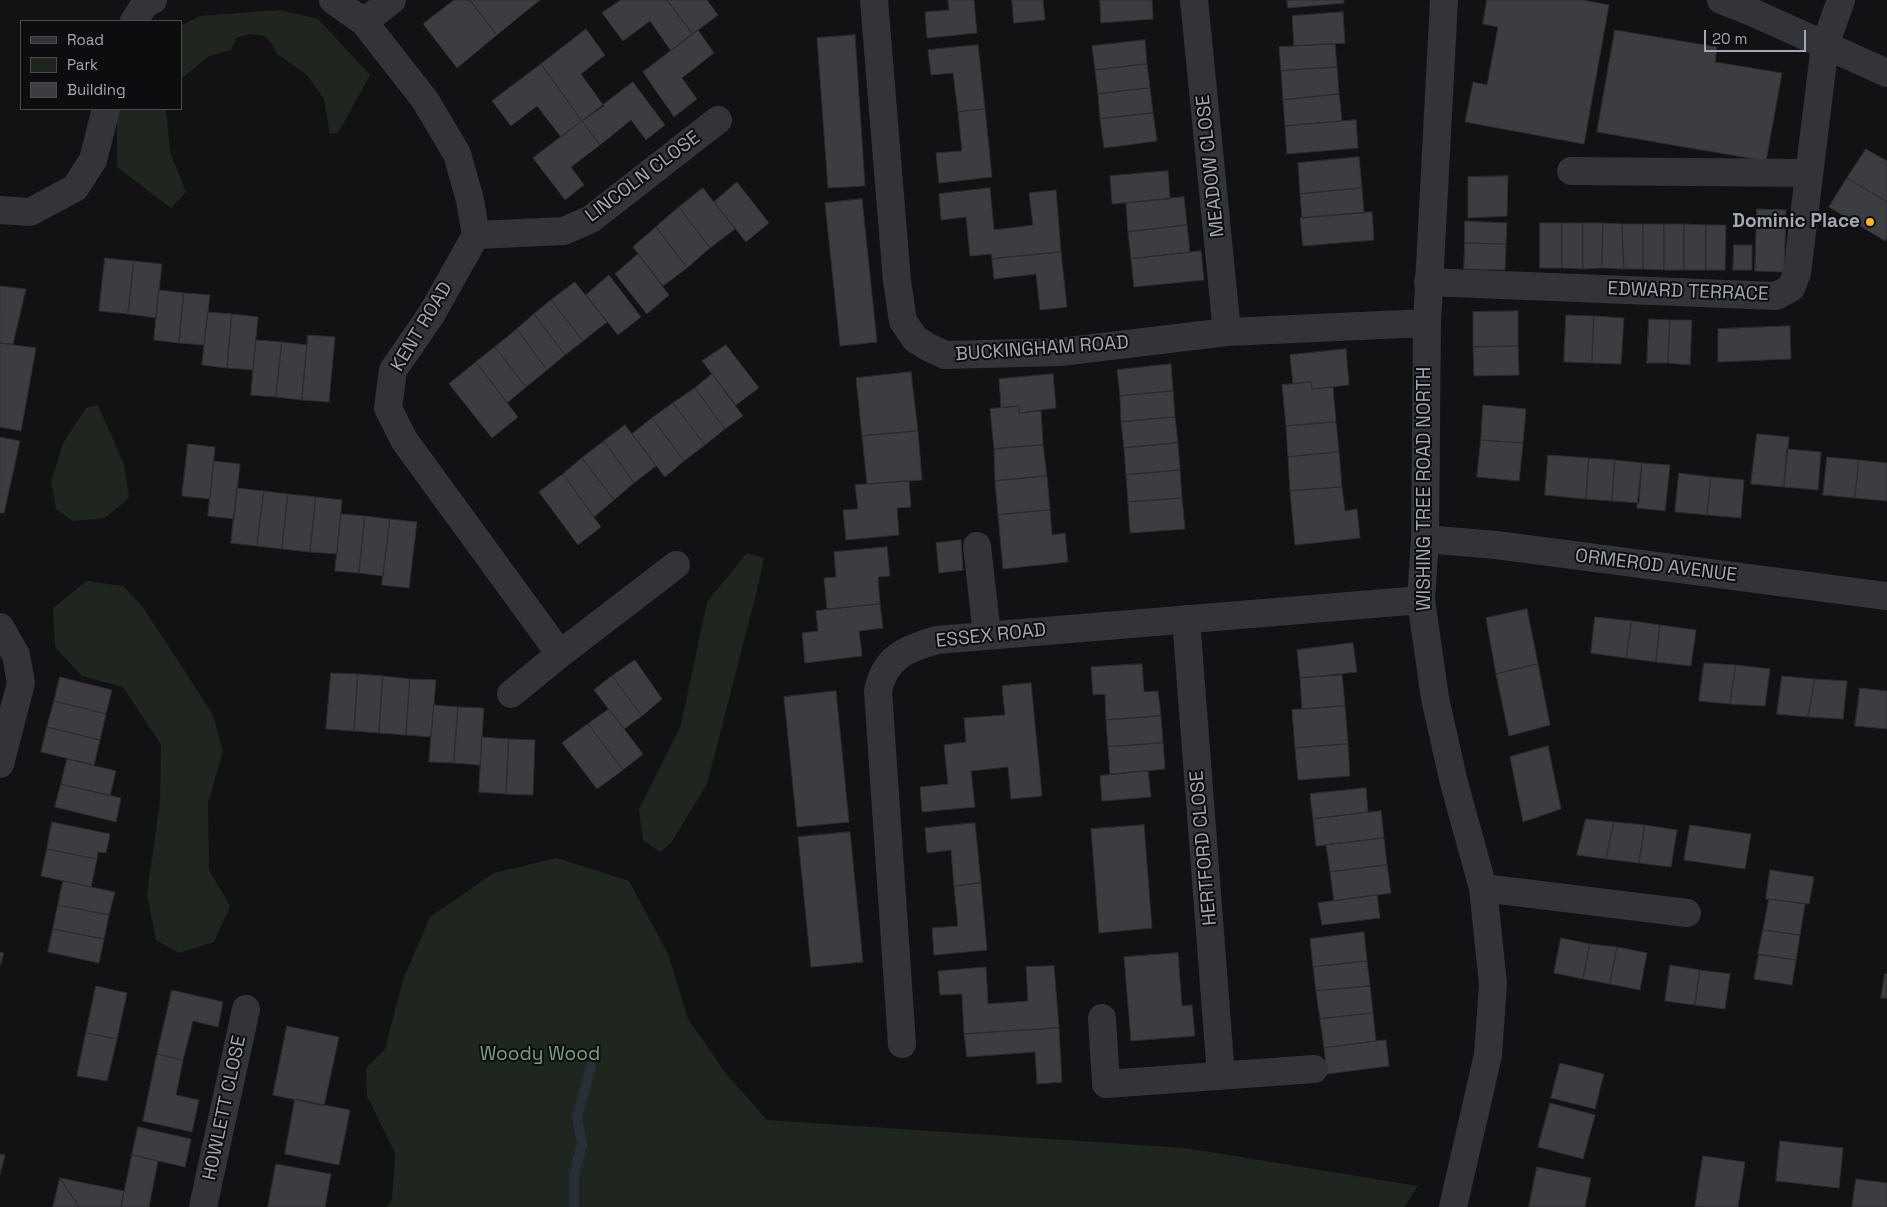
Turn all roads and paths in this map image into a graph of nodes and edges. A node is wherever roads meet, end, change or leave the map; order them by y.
1 (153, 0) edge
2 (333, 0) edge
3 (392, 0) edge
4 (874, 0) edge
5 (1194, 0) edge
6 (1444, 0) edge
7 (1721, 0) edge
8 (1841, 0) edge
9 (135, 20) edge
10 (364, 22) junction
11 (1825, 44) junction
12 (1887, 73) edge
13 (106, 110) edge
14 (718, 120) dead end
15 (1572, 171) dead end
16 (1809, 173) junction
17 (0, 210) edge
18 (476, 235) junction
19 (1428, 282) junction
20 (1426, 323) junction
21 (1227, 332) junction
22 (1425, 539) junction
23 (977, 546) dead end
24 (676, 565) dead end
25 (1887, 596) edge
26 (1422, 600) junction
27 (1186, 619) junction
28 (0, 627) edge
29 (987, 635) junction
30 (560, 654) junction
31 (511, 694) dead end
32 (0, 764) edge
33 (1483, 888) junction
34 (1687, 913) dead end
35 (246, 1009) dead end
36 (1102, 1018) dead end
37 (902, 1044) dead end
38 (1314, 1069) dead end
39 (1222, 1076) junction
40 (203, 1207) edge
41 (1453, 1207) edge

1 - 9 street
2 - 10 street
3 - 10 street
4 - 21 street, BUCKINGHAM ROAD
5 - 21 street, MEADOW CLOSE
6 - 19 street, WISHING TREE ROAD NORTH
7 - 11 street
8 - 11 street, EDWARD TERRACE
10 - 18 street
11 - 12 street
11 - 16 street, EDWARD TERRACE
13 - 17 street
14 - 18 street, LINCOLN CLOSE
15 - 16 street
16 - 19 street, EDWARD TERRACE
18 - 30 street, KENT ROAD
19 - 20 street, WISHING TREE ROAD NORTH
20 - 21 street, BUCKINGHAM ROAD
20 - 22 street, WISHING TREE ROAD NORTH
22 - 25 street, ORMEROD AVENUE
22 - 26 street, WISHING TREE ROAD NORTH
23 - 29 street
24 - 30 street
26 - 27 street, ESSEX ROAD
26 - 33 street, WISHING TREE ROAD NORTH
27 - 29 street, ESSEX ROAD
27 - 39 street, HERTFORD CLOSE
28 - 32 street
29 - 37 street, ESSEX ROAD
30 - 31 street
33 - 34 street
33 - 41 street, WISHING TREE ROAD NORTH
35 - 40 street, HOWLETT CLOSE
36 - 39 street
38 - 39 street

